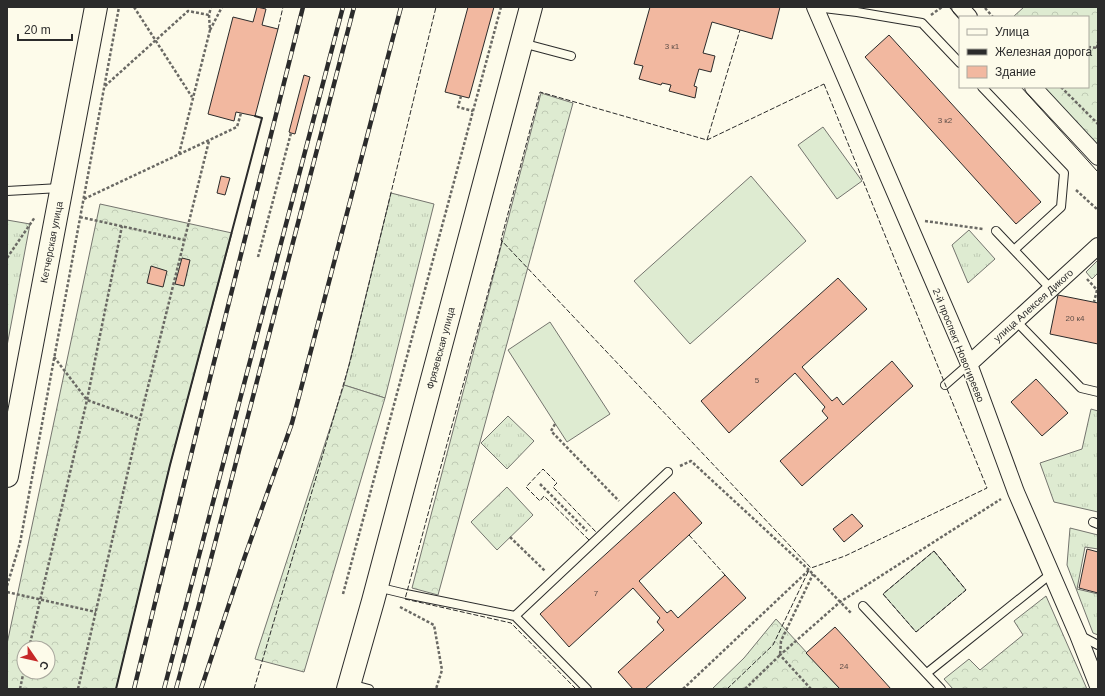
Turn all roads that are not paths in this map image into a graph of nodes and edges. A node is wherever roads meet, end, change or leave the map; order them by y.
1 (96, 7) edge
2 (531, 7) edge
3 (815, 7) edge
4 (960, 7) edge
5 (968, 16) edge
6 (521, 43) junction
7 (571, 56) dead end
8 (959, 62) edge
9 (983, 88) edge
10 (1035, 88) edge
11 (1098, 157) edge
12 (61, 188) junction
13 (7, 191) edge
14 (996, 231) road end
15 (1098, 246) edge
16 (1014, 250) junction
17 (1051, 289) junction
18 (1016, 321) junction
19 (968, 364) junction
20 (945, 385) dead end
21 (1098, 392) edge
22 (668, 472) road end
23 (7, 476) edge
24 (1052, 573) junction
25 (376, 587) junction
26 (863, 606) dead end
27 (514, 616) junction
28 (1078, 635) junction
29 (1098, 645) edge
30 (926, 673) junction
31 (1098, 686) edge
32 (355, 687) edge
33 (587, 689) edge
34 (941, 689) edge

1 - 12 main road, Кетчерская улица
2 - 6 main road, Фрязевская улица
3 - 8 lane
3 - 19 street, 2-й проспект Новогиреево
4 - 5 street
6 - 7 lane
6 - 25 main road, Фрязевская улица
9 - 16 lane
10 - 11 street
12 - 13 lane
12 - 23 main road, Кетчерская улица
14 - 16 lane
15 - 17 street, улица Алексея Дикого
16 - 17 lane
17 - 18 street, улица Алексея Дикого
18 - 19 street, улица Алексея Дикого
18 - 21 lane
19 - 20 lane
19 - 24 street, 2-й проспект Новогиреево
22 - 27 lane
24 - 28 street, 2-й проспект Новогиреево
24 - 30 lane
25 - 27 lane
25 - 32 main road, Фрязевская улица
26 - 30 lane
27 - 33 lane
28 - 29 lane
28 - 31 street, 2-й проспект Новогиреево
30 - 34 lane

